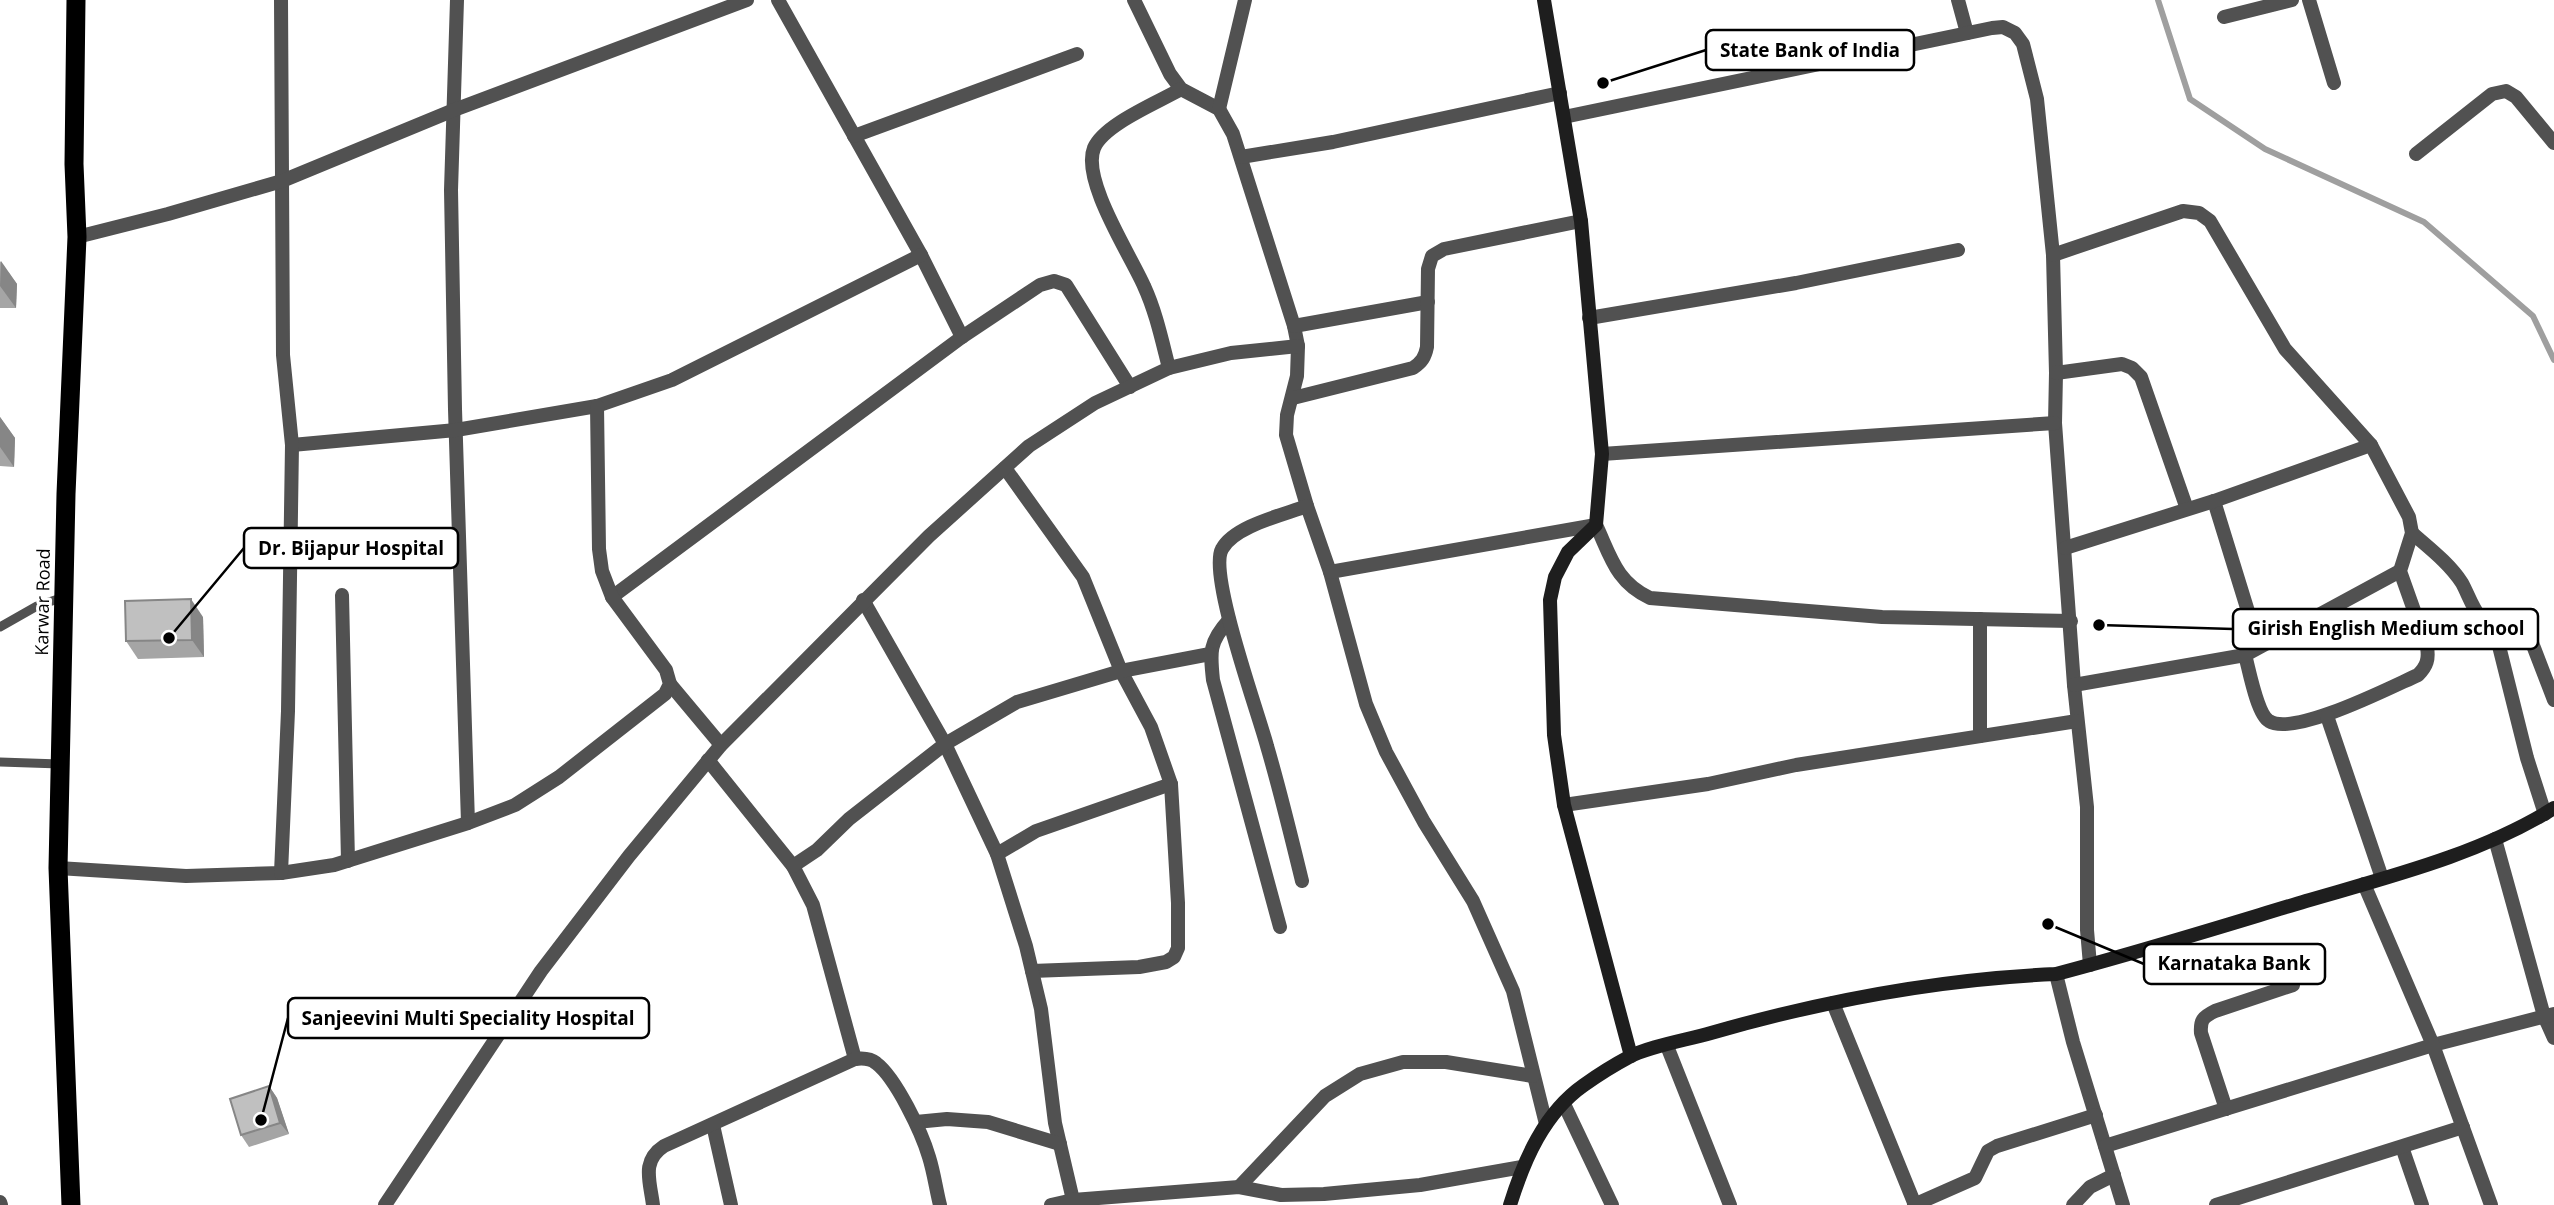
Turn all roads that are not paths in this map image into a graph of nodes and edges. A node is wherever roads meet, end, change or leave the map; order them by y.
1 (76, 0) edge
2 (281, 0) edge
3 (457, 0) edge
4 (747, 0) edge
5 (778, 0) edge
6 (1134, 0) edge
7 (1245, 0) edge
8 (1544, 0) edge
9 (1958, 0) edge
10 (2292, 0) edge
11 (2309, 0) edge
12 (2224, 17) dead end
13 (1967, 33) junction
14 (1077, 54) dead end
15 (2334, 83) dead end
16 (1181, 89) junction
17 (1560, 93) junction
18 (1219, 109) junction
19 (454, 110) junction
20 (1563, 117) junction
21 (854, 136) junction
22 (2554, 142) edge
23 (2416, 154) dead end
24 (1241, 157) junction
25 (282, 181) junction
26 (1581, 221) junction
27 (77, 237) junction
28 (1958, 250) dead end
29 (921, 255) junction
30 (2053, 255) junction
31 (1428, 302) junction
32 (1589, 318) junction
33 (1294, 326) junction
34 (962, 337) junction
35 (1298, 346) junction
36 (1169, 368) junction
37 (2056, 373) junction
38 (1130, 387) junction
39 (1293, 398) junction
40 (597, 406) junction
41 (2055, 423) junction
42 (456, 430) junction
43 (292, 445) junction
44 (2371, 445) junction
45 (1602, 454) junction
46 (1004, 468) junction
47 (2214, 500) junction
48 (1307, 506) junction
49 (2187, 509) junction
50 (1596, 525) junction
51 (2412, 533) junction
52 (2065, 548) junction
53 (2400, 571) junction
54 (1330, 572) junction
55 (342, 595) dead end
56 (64, 597) junction
57 (612, 597) junction
58 (863, 600) junction
59 (1980, 619) junction
60 (1229, 620) junction
61 (2071, 621) junction
62 (2494, 626) junction
63 (0, 627) edge
64 (2259, 647) junction
65 (1210, 654) junction
66 (2245, 655) junction
67 (1121, 671) junction
68 (670, 684) junction
69 (2074, 685) junction
70 (2554, 700) edge
71 (2327, 716) junction
72 (2077, 721) junction
73 (1980, 736) junction
74 (946, 744) junction
75 (720, 745) junction
76 (708, 760) junction
77 (0, 762) edge
78 (62, 764) junction
79 (1171, 784) junction
80 (1564, 805) junction
81 (2549, 811) edge
82 (468, 823) junction
83 (2495, 839) junction
84 (997, 854) junction
85 (348, 861) junction
86 (793, 866) junction
87 (58, 868) junction
88 (281, 873) junction
89 (2382, 878) junction
90 (1303, 881) dead end
91 (2364, 884) junction
92 (1280, 927) dead end
93 (2090, 965) junction
94 (1032, 971) junction
95 (2056, 974) junction
96 (2293, 985) dead end
97 (1833, 1003) junction
98 (2549, 1015) edge
99 (2554, 1038) edge
100 (2432, 1045) junction
101 (1667, 1046) junction
102 (1631, 1056) junction
103 (855, 1059) junction
104 (1533, 1076) junction
105 (1564, 1104) junction
106 (2226, 1109) junction
107 (2096, 1115) junction
108 (916, 1122) junction
109 (1546, 1124) junction
110 (713, 1125) junction
111 (2463, 1127) junction
112 (1060, 1144) junction
113 (2105, 1146) junction
114 (2402, 1147) junction
115 (1522, 1167) junction
116 (2114, 1175) junction
117 (1238, 1186) junction
118 (1073, 1200) junction
119 (1124, 1201) edge
120 (390, 1202) edge
121 (71, 1205) edge
122 (653, 1205) edge
123 (731, 1205) edge
124 (940, 1205) edge
125 (1051, 1205) edge
126 (1510, 1205) edge
127 (1612, 1205) edge
128 (1730, 1205) edge
129 (1915, 1205) edge
130 (2073, 1205) edge
131 (2123, 1205) edge
132 (2216, 1205) edge
133 (2422, 1205) edge
134 (2491, 1205) edge

1 - 27 highway, Karwar Road
2 - 25 street
3 - 19 street
4 - 19 street
5 - 21 street
6 - 16 street
7 - 18 street
8 - 17 main road
9 - 13 street
10 - 12 street
11 - 15 street
13 - 20 street
13 - 30 street
14 - 21 street
16 - 18 street
16 - 36 street
17 - 20 main road
17 - 24 street
18 - 24 street
19 - 25 street
19 - 42 street
20 - 26 main road
21 - 29 street
22 - 23 street
24 - 33 street
25 - 27 street
25 - 43 street
26 - 31 street
26 - 32 main road
27 - 56 highway, Karwar Road
28 - 32 street
29 - 34 street
29 - 40 street
30 - 37 street
30 - 44 street
31 - 33 street
31 - 39 street
32 - 45 main road
33 - 35 street
34 - 38 street
34 - 57 street
35 - 36 street
35 - 39 street
36 - 38 street
37 - 41 street
37 - 49 street
38 - 46 street
39 - 48 street
40 - 42 street
40 - 57 street
41 - 45 street
41 - 52 street
42 - 43 street
42 - 82 street
43 - 88 street
44 - 47 street
44 - 51 street
45 - 50 main road
46 - 58 street
46 - 67 street
47 - 49 street
47 - 64 street
48 - 54 street
48 - 60 street
49 - 52 street
50 - 54 street
50 - 59 street
50 - 80 main road
51 - 53 street
51 - 62 street
52 - 61 street
53 - 64 street
53 - 71 street
54 - 104 street
55 - 85 street
56 - 63 lane
56 - 78 highway, Karwar Road
57 - 68 street
58 - 74 street
58 - 75 street
59 - 61 street
59 - 73 street
60 - 65 street
60 - 90 street
61 - 69 street
62 - 70 street
62 - 81 street
64 - 66 street
65 - 67 street
65 - 92 street
66 - 69 street
66 - 71 street
67 - 74 street
67 - 79 street
68 - 75 street
68 - 82 street
69 - 72 street
71 - 89 street
72 - 73 street
72 - 93 street
73 - 80 street
74 - 84 street
74 - 86 street
75 - 76 street
76 - 86 street
76 - 120 street
77 - 78 lane
78 - 87 highway, Karwar Road
79 - 84 street
79 - 94 street
80 - 102 main road
81 - 83 main road
82 - 85 street
83 - 89 main road
83 - 98 street
84 - 94 street
85 - 88 street
86 - 103 street
87 - 88 street
87 - 121 highway, Karwar Road
89 - 91 main road
91 - 93 main road
91 - 100 street
93 - 95 main road
94 - 112 street
95 - 97 main road
95 - 107 street
96 - 106 street
97 - 101 main road
97 - 129 street
98 - 99 street
98 - 100 street
100 - 106 street
100 - 111 street
101 - 102 main road
101 - 128 street
102 - 105 main road
103 - 108 street
103 - 110 street
104 - 109 street
104 - 117 street
105 - 109 main road
105 - 127 street
106 - 113 street
107 - 113 street
107 - 129 street
108 - 112 street
108 - 124 street
109 - 115 main road
110 - 122 street
110 - 123 street
111 - 114 street
111 - 134 street
112 - 118 street
113 - 116 street
114 - 132 street
114 - 133 street
115 - 117 street
115 - 126 main road
116 - 130 street
116 - 131 street
117 - 119 street
118 - 119 street
118 - 125 street

